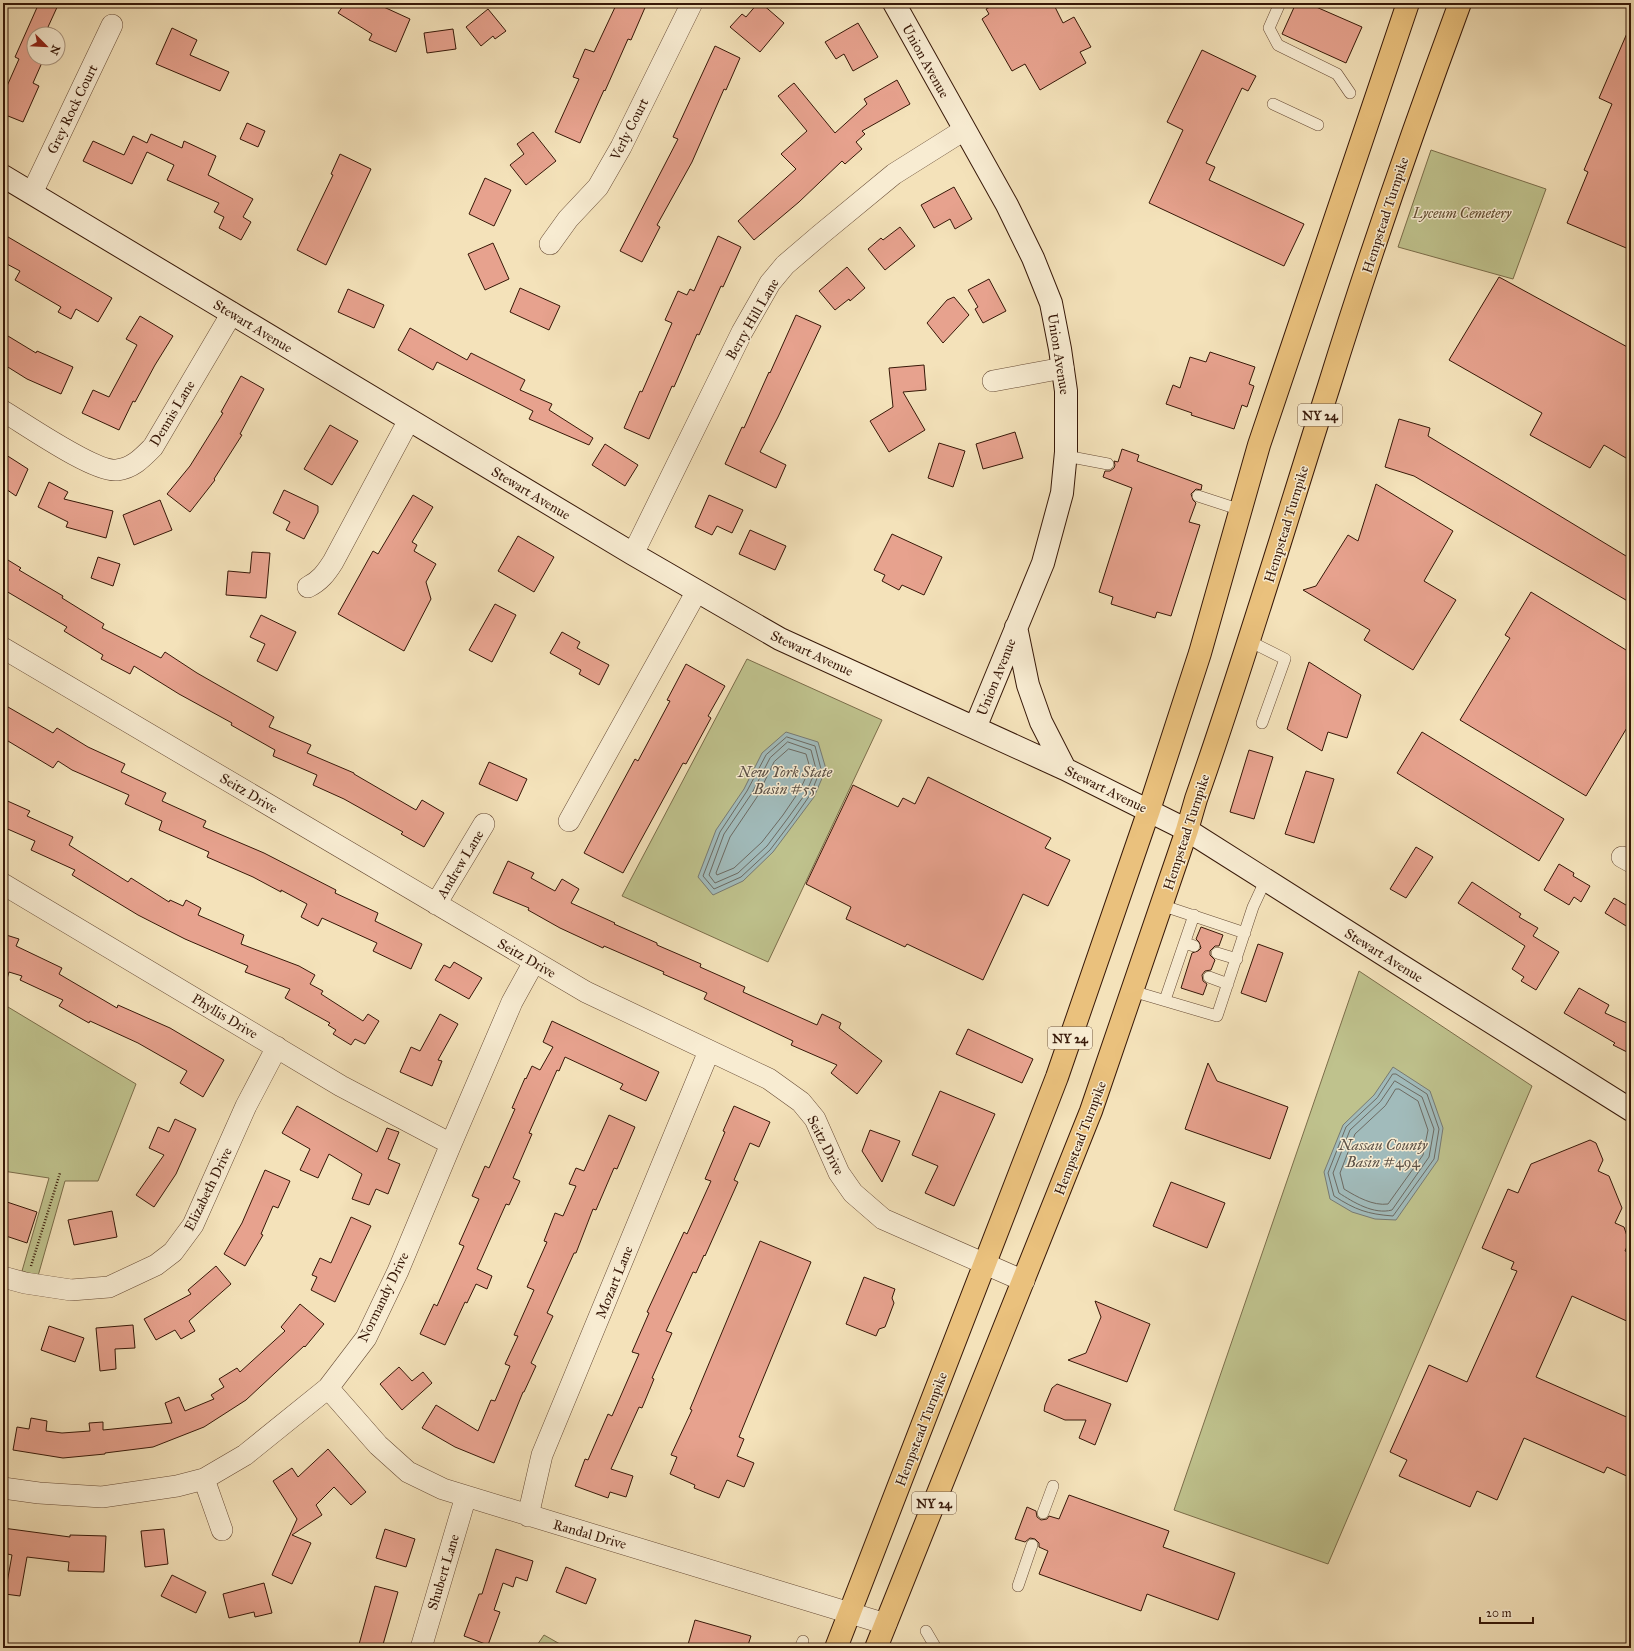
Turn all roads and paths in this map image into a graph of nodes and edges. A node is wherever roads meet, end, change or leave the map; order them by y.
1 (692, 3) edge
2 (894, 3) edge
3 (1280, 3) edge
4 (1408, 3) edge
5 (1460, 3) edge
6 (112, 25) dead end
7 (1350, 93) dead end
8 (1273, 104) dead end
9 (1318, 126) dead end
10 (964, 130) junction
11 (3, 176) edge
12 (32, 193) junction
13 (550, 244) dead end
14 (232, 314) junction
15 (1063, 368) junction
16 (993, 381) dead end
17 (3, 411) edge
18 (409, 420) junction
19 (1066, 456) junction
20 (1108, 464) dead end
21 (1198, 496) dead end
22 (1241, 510) junction
23 (633, 554) junction
24 (308, 586) dead end
25 (697, 592) junction
26 (1016, 628) junction
27 (1249, 641) junction
28 (3, 648) edge
29 (1262, 723) dead end
30 (975, 728) junction
31 (1065, 769) junction
32 (1149, 810) junction
33 (569, 821) dead end
34 (484, 824) dead end
35 (1187, 830) junction
36 (1266, 879) junction
37 (3, 884) edge
38 (436, 904) junction
39 (1161, 906) junction
40 (1194, 915) junction
41 (1245, 933) junction
42 (1217, 953) dead end
43 (1237, 959) junction
44 (534, 962) junction
45 (1209, 978) dead end
46 (1228, 984) junction
47 (1132, 991) junction
48 (1165, 1000) junction
49 (277, 1047) junction
50 (709, 1051) junction
51 (1631, 1110) edge
52 (451, 1144) junction
53 (60, 1173) dead end
54 (985, 1264) junction
55 (3, 1277) edge
56 (1024, 1281) junction
57 (25, 1283) junction
58 (328, 1388) junction
59 (204, 1478) junction
60 (1053, 1486) dead end
61 (3, 1488) edge
62 (466, 1496) junction
63 (1043, 1513) dead end
64 (528, 1516) junction
65 (222, 1530) dead end
66 (1032, 1545) dead end
67 (1018, 1586) dead end
68 (850, 1612) junction
69 (886, 1624) junction
70 (926, 1631) dead end
71 (421, 1648) edge
72 (836, 1648) edge
73 (876, 1648) edge
74 (936, 1648) edge

1 - 13 street, Verly Court
2 - 10 main road, Union Avenue
3 - 7 lane
4 - 22 main road, Hempstead Turnpike / NY 24
5 - 27 main road, Hempstead Turnpike / NY 24
6 - 12 street, Grey Rock Court
8 - 9 lane
10 - 15 main road, Union Avenue
10 - 23 street, Berry Hill Lane
11 - 12 main road, Stewart Avenue
12 - 14 main road, Stewart Avenue
14 - 17 street, Dennis Lane
14 - 18 main road, Stewart Avenue
15 - 16 street
15 - 19 main road, Union Avenue
18 - 23 main road, Stewart Avenue
18 - 24 street
19 - 20 lane
19 - 26 main road, Union Avenue
21 - 22 lane
22 - 32 main road, Hempstead Turnpike / NY 24
23 - 25 main road, Stewart Avenue
25 - 30 main road, Stewart Avenue
25 - 33 street
26 - 30 main road, Union Avenue
26 - 31 main road
27 - 29 lane
27 - 35 main road, Hempstead Turnpike / NY 24
28 - 38 street, Seitz Drive
30 - 31 main road, Stewart Avenue
31 - 32 main road, Stewart Avenue
32 - 35 main road, Stewart Avenue
32 - 54 main road, Hempstead Turnpike / NY 24
34 - 38 street, Andrew Lane
35 - 36 main road, Stewart Avenue
35 - 39 main road, Hempstead Turnpike / NY 24
36 - 41 lane
36 - 51 main road, Stewart Avenue
37 - 49 street, Phyllis Drive
38 - 44 street, Seitz Drive
39 - 40 lane
39 - 47 main road, Hempstead Turnpike / NY 24
40 - 41 lane
40 - 48 lane
41 - 43 lane
42 - 43 lane
43 - 46 lane
44 - 50 street, Seitz Drive
44 - 52 street, Normandy Drive
45 - 46 lane
46 - 48 lane
47 - 48 lane
47 - 56 main road, Hempstead Turnpike / NY 24
49 - 52 street, Phyllis Drive
49 - 57 street, Elizabeth Drive
50 - 54 street, Seitz Drive
50 - 64 street, Mozart Lane
52 - 58 street, Normandy Drive
53 - 57 path
54 - 56 street, Seitz Drive
54 - 68 main road, Hempstead Turnpike / NY 24
55 - 57 street, Elizabeth Drive
56 - 69 main road, Hempstead Turnpike / NY 24
58 - 59 street, Normandy Drive
58 - 62 street, Randal Drive
59 - 61 street, Normandy Drive
59 - 65 street
60 - 63 lane
62 - 64 street, Randal Drive
62 - 71 street, Shubert Lane
64 - 68 street, Randal Drive
66 - 67 lane
68 - 69 street, Randal Drive
68 - 72 main road, Hempstead Turnpike / NY 24
69 - 73 main road, Hempstead Turnpike / NY 24
70 - 74 lane

